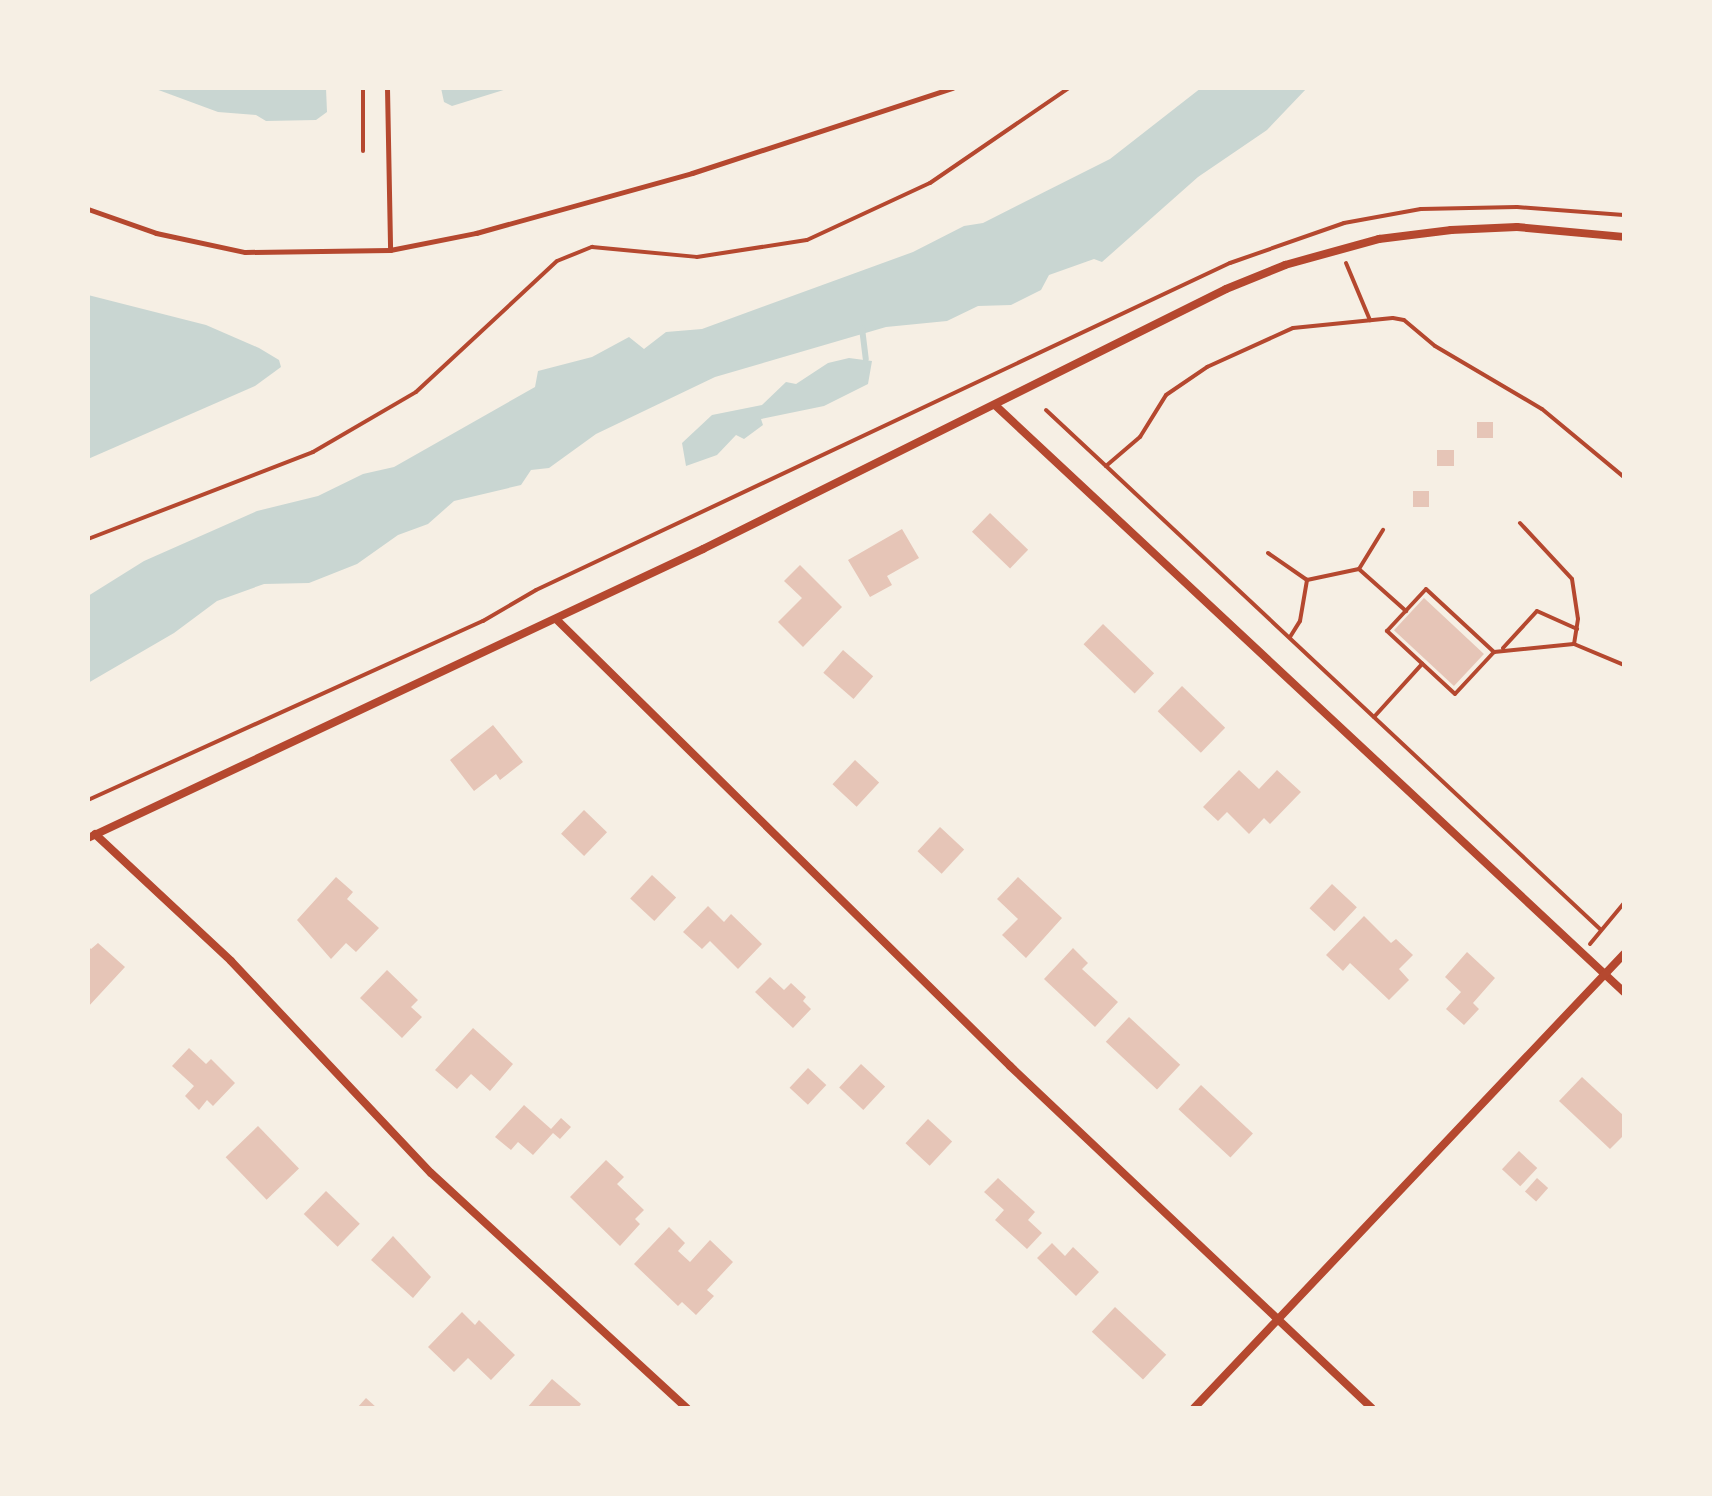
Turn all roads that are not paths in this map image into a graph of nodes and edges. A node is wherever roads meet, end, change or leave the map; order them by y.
1 (387, 88) edge
2 (952, 88) edge
3 (88, 209) edge
4 (1624, 237) edge
5 (390, 250) junction
6 (996, 406) junction
7 (556, 619) junction
8 (92, 836) edge
9 (1624, 954) edge
10 (1605, 974) junction
11 (1624, 992) edge
12 (1277, 1318) junction
13 (687, 1408) edge
14 (1194, 1408) edge
15 (1372, 1408) edge

1 - 5 lane
2 - 5 lane
3 - 5 lane
4 - 6 street
6 - 7 street
6 - 10 street
7 - 8 street
7 - 12 street
8 - 13 street
9 - 10 street
10 - 11 street
10 - 12 street
12 - 14 street
12 - 15 street

